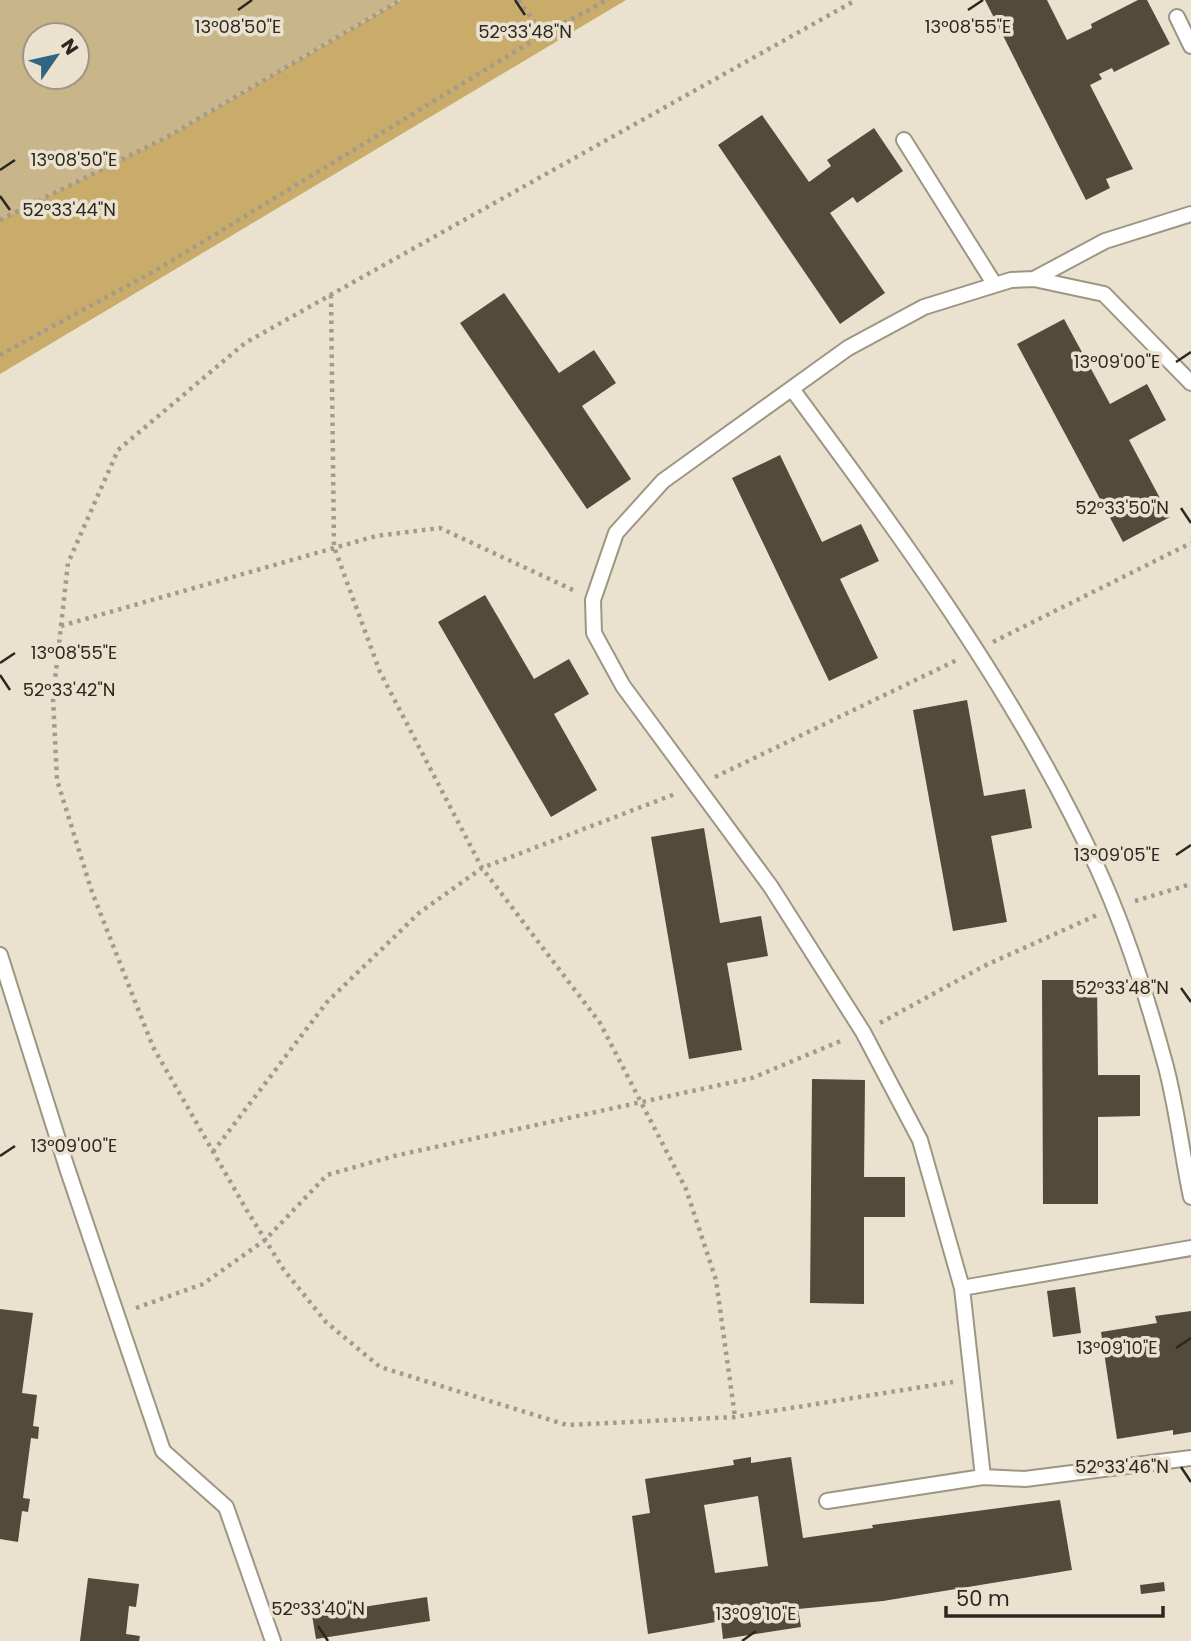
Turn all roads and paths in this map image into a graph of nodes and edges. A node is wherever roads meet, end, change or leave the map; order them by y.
1 (401, 0) edge
2 (519, 0) edge
3 (607, 0) edge
4 (856, 0) edge
5 (1177, 17) dead end
6 (544, 34) junction
7 (1191, 46) edge
8 (904, 140) dead end
9 (1191, 214) edge
10 (0, 220) edge
11 (1034, 279) junction
12 (995, 285) junction
13 (331, 295) junction
14 (0, 355) edge
15 (1191, 383) edge
16 (792, 389) junction
17 (1191, 543) edge
18 (334, 547) junction
19 (593, 600) junction
20 (61, 626) junction
21 (975, 651) junction
22 (696, 786) junction
23 (482, 868) junction
24 (1191, 884) edge
25 (1113, 908) junction
26 (0, 955) edge
27 (863, 1032) junction
28 (642, 1102) junction
29 (213, 1152) junction
30 (1191, 1197) edge
31 (265, 1240) junction
32 (1191, 1248) edge
33 (962, 1288) junction
34 (117, 1315) junction
35 (971, 1379) junction
36 (735, 1417) junction
37 (1191, 1458) edge
38 (983, 1477) junction
39 (827, 1501) dead end
40 (272, 1641) edge

1 - 10 path
2 - 6 path
3 - 6 path
4 - 13 path
5 - 7 lane
6 - 14 path
8 - 12 lane
9 - 11 lane
11 - 12 lane
11 - 15 lane
12 - 16 lane
13 - 18 path
13 - 20 path
16 - 19 lane
16 - 21 lane
17 - 21 path
18 - 19 path
18 - 20 path
18 - 23 path
19 - 22 lane
20 - 29 path
21 - 22 path
21 - 25 lane
22 - 23 path
22 - 27 lane
23 - 28 path
23 - 29 path
24 - 25 path
25 - 27 path
25 - 30 lane
26 - 34 lane
27 - 28 path
27 - 33 lane
28 - 31 path
28 - 36 path
29 - 31 path
31 - 34 path
31 - 36 path
32 - 33 lane
33 - 35 lane
34 - 40 lane
35 - 36 path
35 - 38 lane
37 - 38 lane
38 - 39 lane

